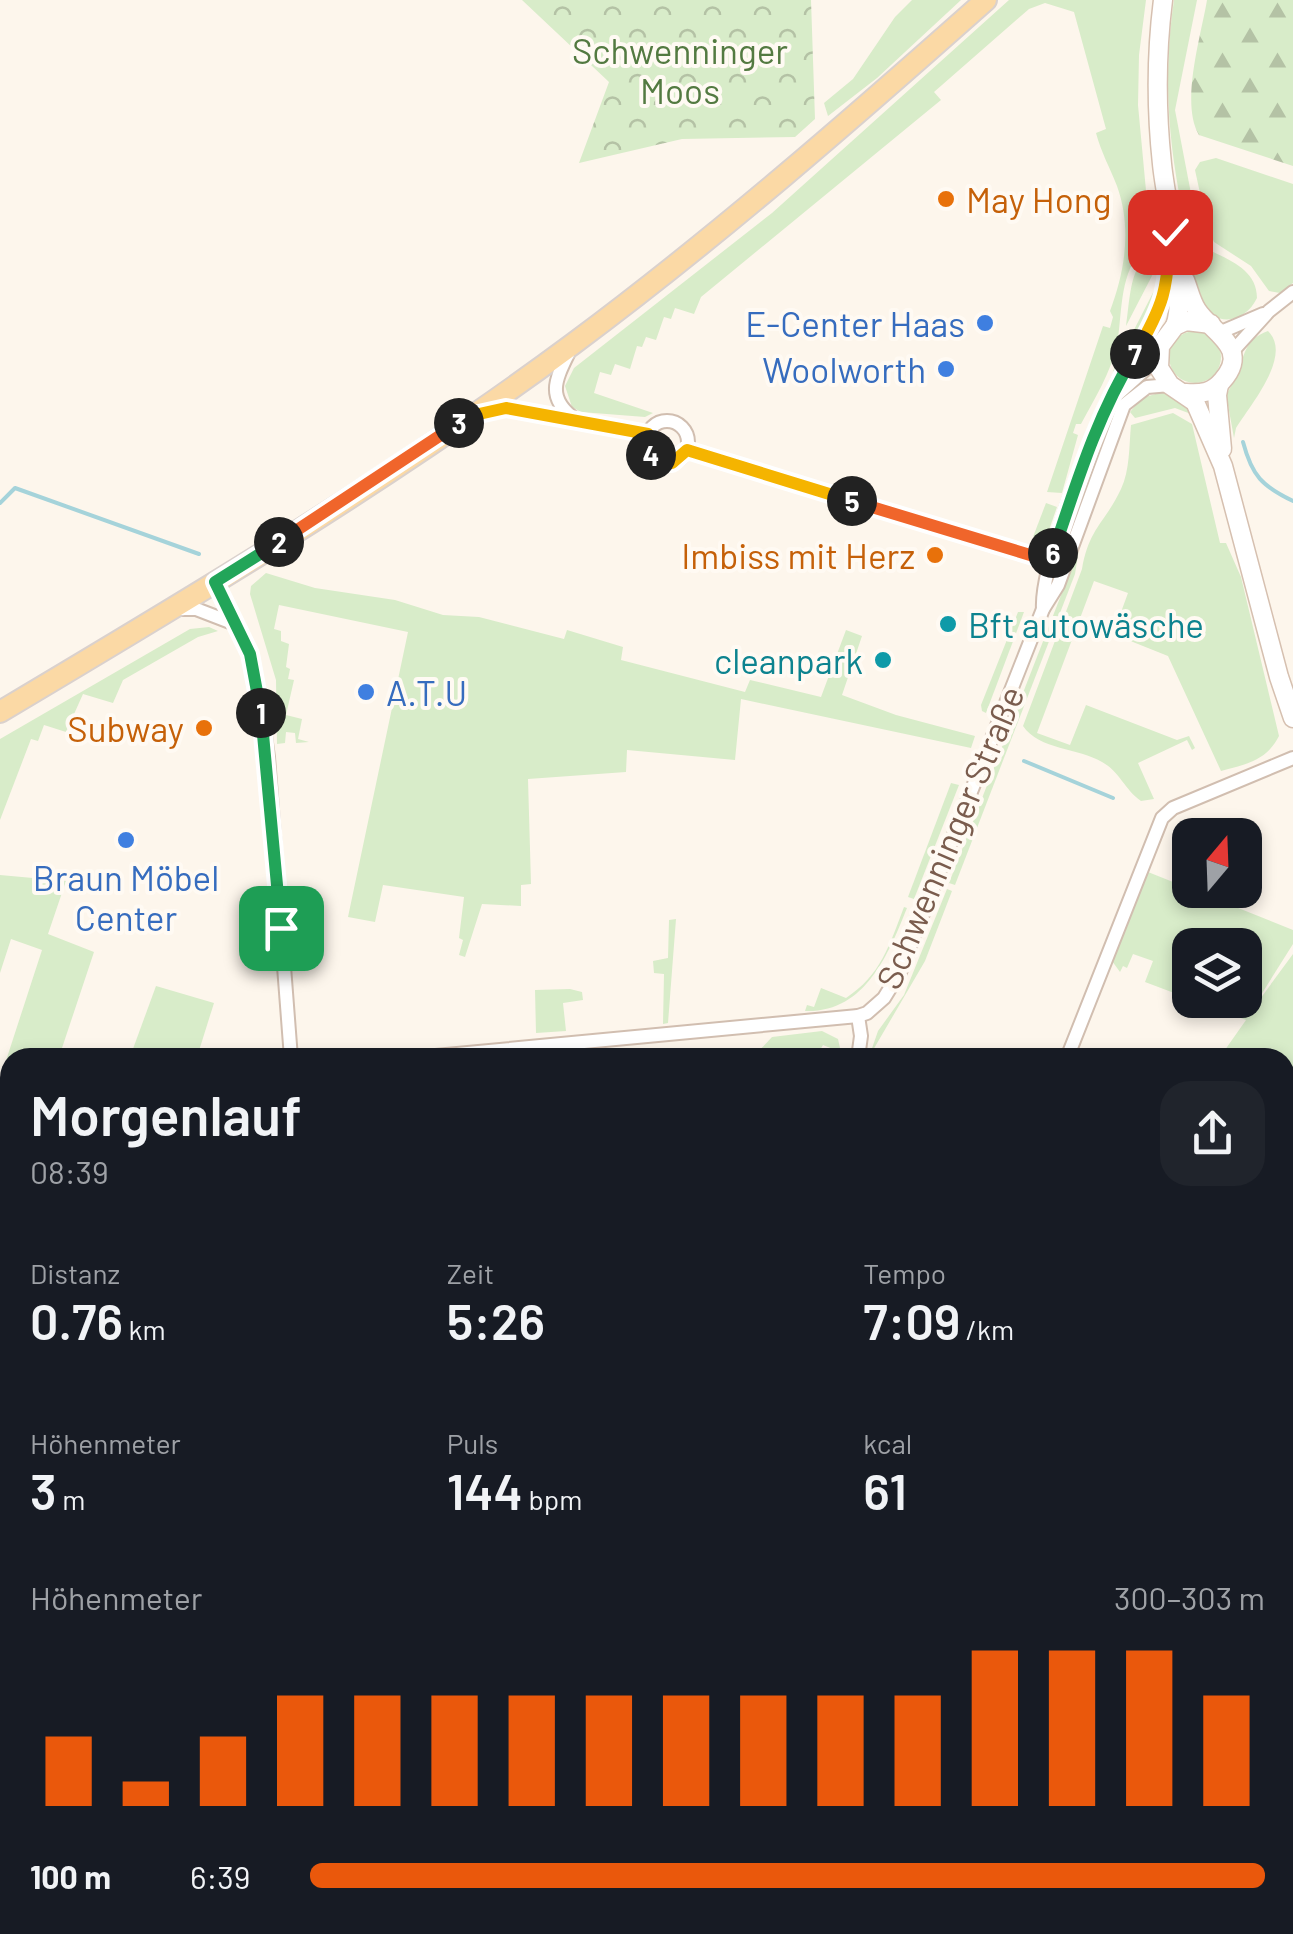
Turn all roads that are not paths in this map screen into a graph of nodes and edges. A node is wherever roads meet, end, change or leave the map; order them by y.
1 (986, 0) edge
2 (1163, 0) edge
3 (1170, 232) junction
4 (1293, 292) edge
5 (1270, 311) junction
6 (1175, 326) junction
7 (1216, 328) junction
8 (574, 343) junction
9 (1231, 353) junction
10 (1158, 358) junction
11 (1219, 385) junction
12 (1178, 389) junction
13 (470, 416) junction
14 (1102, 416) junction
15 (576, 420) junction
16 (648, 434) junction
17 (687, 450) junction
18 (1223, 466) junction
19 (1050, 561) junction
20 (1064, 566) junction
21 (215, 582) junction
22 (173, 609) junction
23 (1042, 609) junction
24 (234, 624) junction
25 (0, 712) edge
26 (1293, 718) edge
27 (1293, 758) edge
28 (858, 1016) junction
29 (290, 1048) edge
30 (520, 1048) edge
31 (859, 1048) edge
32 (1072, 1048) edge

1 - 8 main road
2 - 3 street
3 - 6 street
3 - 7 street
3 - 14 street, Schwenninger Straße
4 - 5 street
5 - 7 street
5 - 9 street
6 - 7 street
6 - 10 street
7 - 9 street
8 - 13 main road
8 - 15 street
9 - 11 street
10 - 12 street
10 - 14 street, Schwenninger Straße
11 - 12 street
11 - 18 street
12 - 18 street
12 - 20 street, Schwenninger Straße
13 - 15 street
13 - 21 main road
14 - 19 street, Schwenninger Straße
15 - 16 street
16 - 17 street
16 - 17 street
17 - 19 street
18 - 26 street
19 - 20 street
19 - 23 street, Schwenninger Straße
20 - 23 street, Schwenninger Straße
21 - 22 main road
21 - 24 street
22 - 24 street
22 - 25 main road
23 - 28 street, Schwenninger Straße
24 - 29 street
27 - 32 street
28 - 30 street
28 - 31 street, Schwenninger Straße

